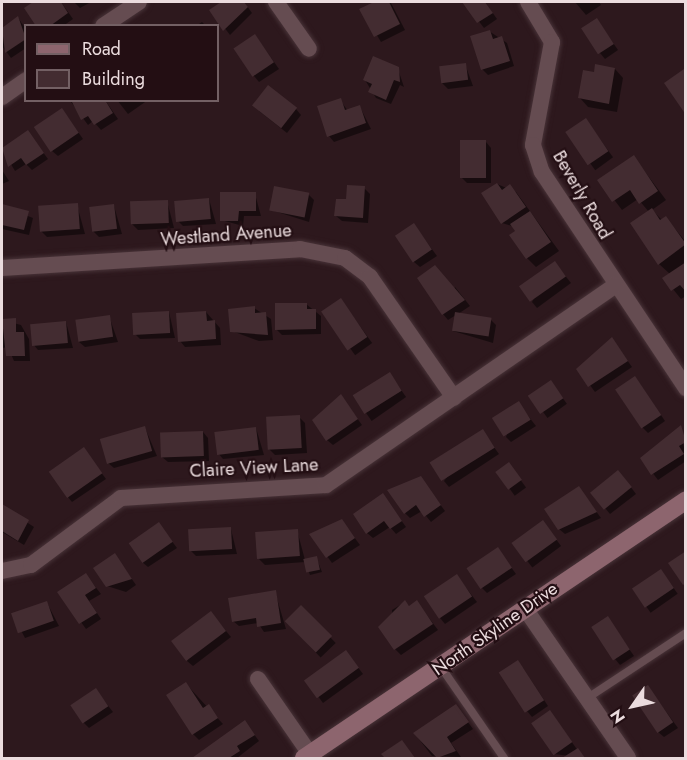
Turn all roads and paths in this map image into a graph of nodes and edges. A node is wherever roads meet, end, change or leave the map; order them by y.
1 (139, 2) edge
2 (276, 2) edge
3 (528, 2) edge
4 (106, 24) edge
5 (309, 49) dead end
6 (24, 81) edge
7 (2, 97) edge
8 (2, 268) edge
9 (615, 286) junction
10 (686, 388) edge
11 (454, 398) junction
12 (686, 500) edge
13 (2, 571) edge
14 (524, 607) junction
15 (686, 633) edge
16 (441, 668) junction
17 (258, 679) dead end
18 (586, 699) junction
19 (307, 756) edge
20 (504, 759) edge
21 (628, 759) edge

1 - 4 street
2 - 5 street
3 - 9 street, Beverly Road
6 - 7 street
8 - 11 street, Westland Avenue
9 - 10 street, Beverly Road
9 - 11 street, Claire View Lane
11 - 13 street, Claire View Lane
12 - 14 main road, North Skyline Drive
14 - 16 main road, North Skyline Drive
14 - 18 street
15 - 18 lane
16 - 19 main road, North Skyline Drive
16 - 20 lane
17 - 19 street
18 - 21 street

